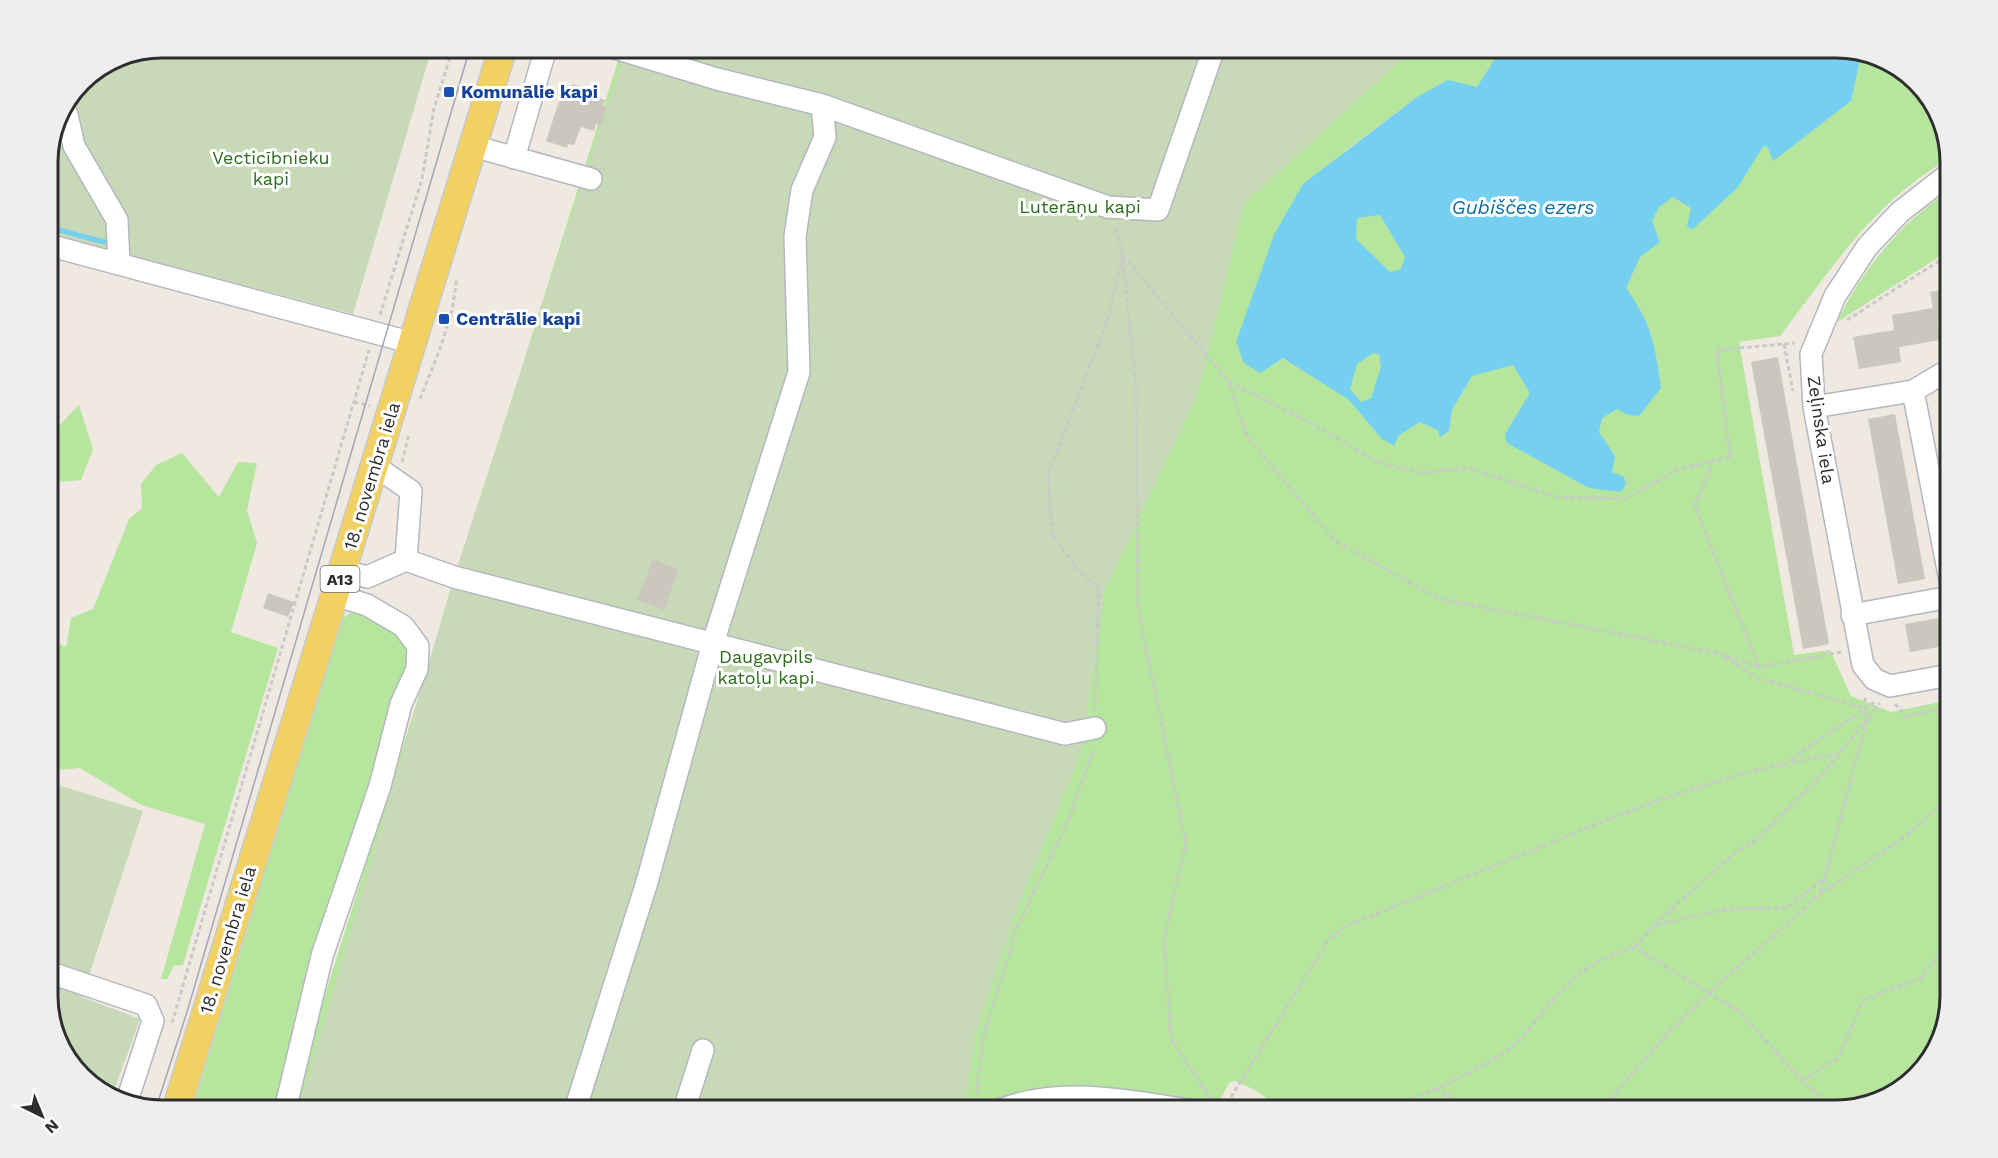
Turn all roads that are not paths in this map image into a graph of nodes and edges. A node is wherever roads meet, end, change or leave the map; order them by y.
1 (500, 58) edge
2 (543, 58) edge
3 (648, 58) edge
4 (1211, 58) edge
5 (822, 105) junction
6 (66, 124) edge
7 (63, 145) edge
8 (473, 146) junction
9 (514, 158) junction
10 (591, 178) dead end
11 (1939, 182) edge
12 (59, 248) edge
13 (119, 264) junction
14 (413, 343) junction
15 (1939, 376) edge
16 (1914, 391) junction
17 (1814, 406) junction
18 (375, 466) junction
19 (1939, 525) edge
20 (406, 560) junction
21 (342, 570) junction
22 (335, 596) junction
23 (1940, 599) edge
24 (1852, 615) junction
25 (713, 643) junction
26 (1940, 677) edge
27 (1095, 728) road end
28 (59, 976) edge
29 (703, 1050) dead end
30 (129, 1094) edge
31 (179, 1100) edge
32 (287, 1100) edge
33 (578, 1100) edge
34 (687, 1100) edge
35 (1038, 1100) edge
36 (1118, 1100) edge

1 - 8 main road, 18. novembra iela / A13
2 - 9 street
3 - 5 street
4 - 5 street
5 - 25 street
6 - 7 street
7 - 13 street
8 - 9 street
8 - 14 main road, 18. novembra iela / A13
9 - 10 street
11 - 17 street, Zeļinska iela
12 - 13 street
13 - 14 street
14 - 18 main road, 18. novembra iela / A13
15 - 16 street
16 - 17 street
16 - 19 street
17 - 24 street, Zeļinska iela
18 - 20 street
18 - 21 main road, 18. novembra iela / A13
20 - 21 street
20 - 25 street
21 - 22 main road, 18. novembra iela / A13
22 - 31 main road, 18. novembra iela / A13
22 - 32 street
23 - 24 street
24 - 26 street, Zeļinska iela
25 - 27 street
25 - 33 street
28 - 30 street
29 - 34 street
35 - 36 street

